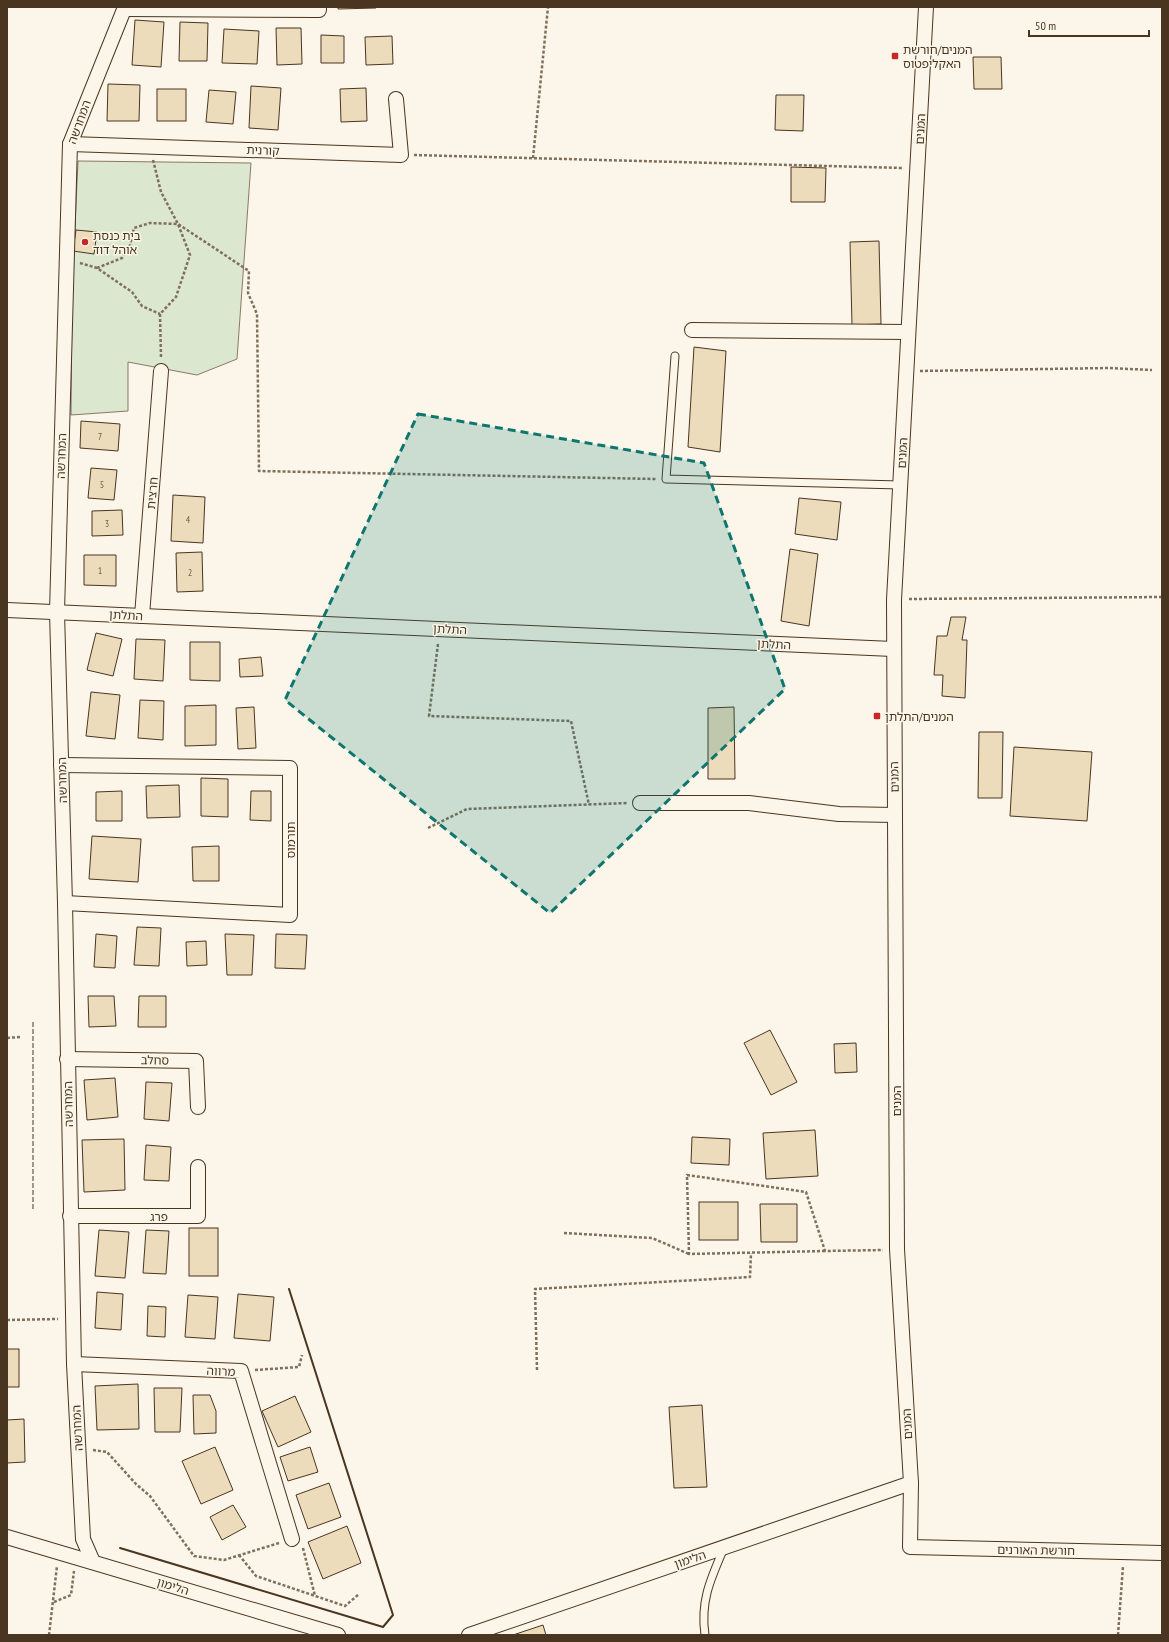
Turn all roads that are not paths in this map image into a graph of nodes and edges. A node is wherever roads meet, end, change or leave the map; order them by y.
1 (319, 7) edge
2 (926, 7) edge
3 (125, 8) edge
4 (396, 99) dead end
5 (70, 144) junction
6 (692, 330) dead end
7 (908, 332) junction
8 (675, 356) dead end
9 (161, 371) road end
10 (900, 485) junction
11 (7, 610) edge
12 (57, 612) junction
13 (142, 616) junction
14 (893, 649) junction
15 (61, 765) junction
16 (640, 803) road end
17 (895, 815) junction
18 (65, 903) junction
19 (68, 1059) junction
20 (198, 1107) dead end
21 (198, 1167) dead end
22 (70, 1216) junction
23 (74, 1364) junction
24 (911, 1483) junction
25 (7, 1537) edge
26 (292, 1539) road end
27 (724, 1547) junction
28 (910, 1547) joint
29 (1162, 1553) edge
30 (93, 1562) junction
31 (338, 1635) edge
32 (470, 1635) edge
33 (705, 1635) edge

1 - 3 street
2 - 7 street, המנים
3 - 5 street, המחרשה
4 - 5 street, קורנית
5 - 12 street, המחרשה
6 - 7 street
7 - 10 street, המנים
8 - 10 lane
9 - 13 street, חרצית
10 - 14 street, המנים
11 - 12 street, התלתן
12 - 13 street, התלתן
12 - 15 street, המחרשה
13 - 14 street, התלתן
14 - 17 street, המנים
15 - 18 street, המחרשה
15 - 18 street, תורמוס
16 - 17 street
17 - 24 street, המנים
18 - 19 street, המחרשה
19 - 20 street, סחלב
19 - 22 street, המחרשה
21 - 22 street, פרג
22 - 23 street, המחרשה
23 - 26 street, מרווה
23 - 30 street, המחרשה
24 - 27 street, הלימון
24 - 28 street, המנים
25 - 30 street, הלימון
27 - 32 street, הלימון
27 - 33 lane
28 - 29 street, חורשת האורנים
30 - 31 street, הלימון

